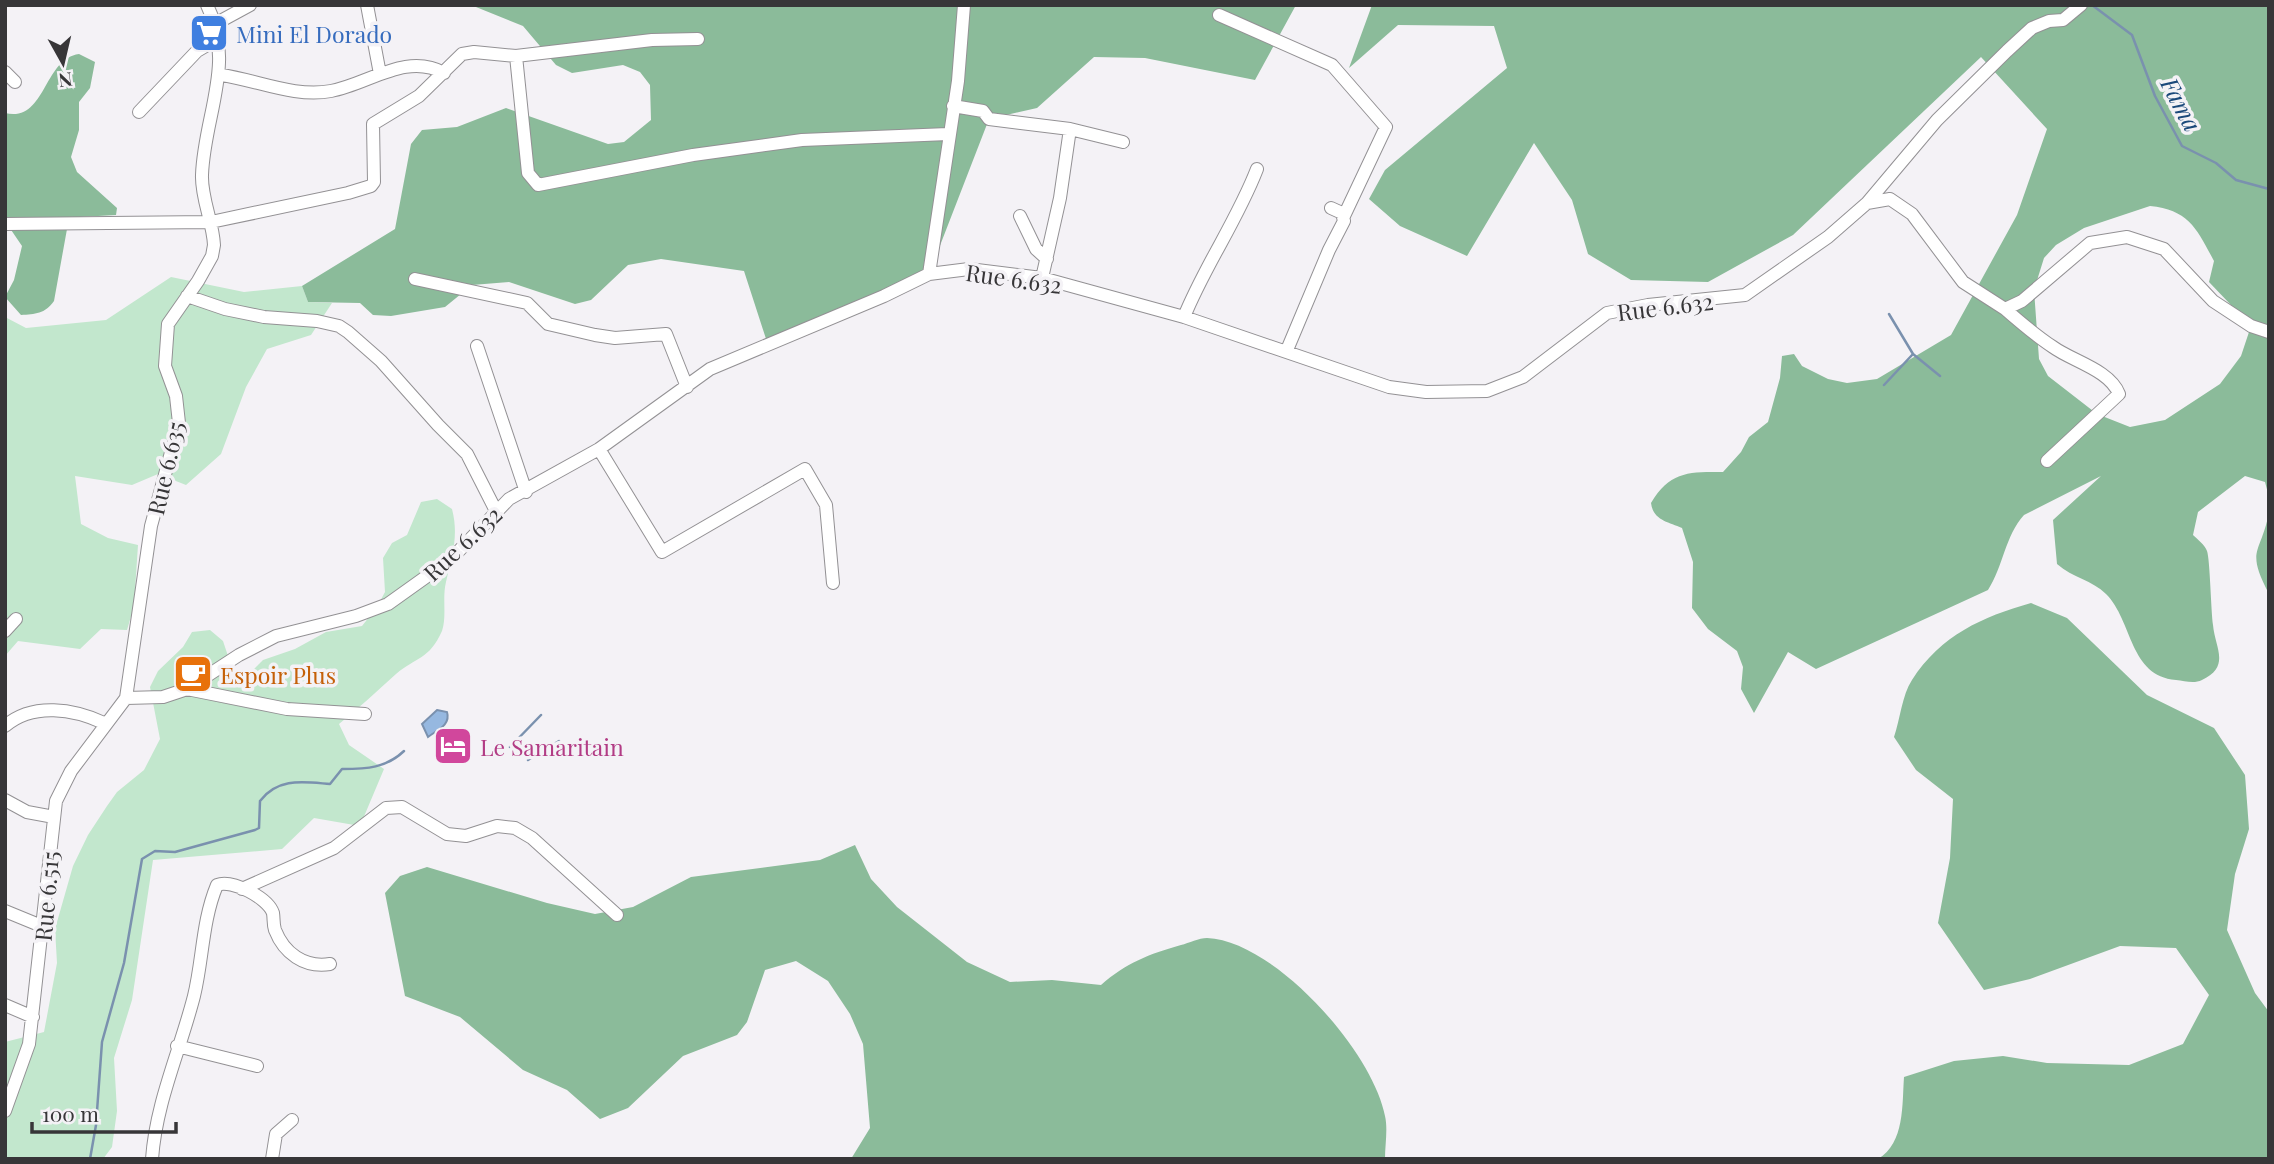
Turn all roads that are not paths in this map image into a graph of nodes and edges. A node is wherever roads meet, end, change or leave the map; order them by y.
1 (207, 5) edge
2 (250, 5) edge
3 (367, 5) edge
4 (964, 5) edge
5 (2081, 5) edge
6 (1219, 15) dead end
7 (215, 24) junction
8 (219, 38) junction
9 (698, 39) dead end
10 (516, 56) junction
11 (5, 72) edge
12 (444, 72) junction
13 (380, 74) junction
14 (220, 75) junction
15 (15, 82) dead end
16 (953, 106) junction
17 (139, 111) dead end
18 (1070, 129) junction
19 (948, 134) junction
20 (1123, 142) dead end
21 (1257, 169) dead end
22 (1867, 203) junction
23 (1331, 208) dead end
24 (1020, 216) dead end
25 (1344, 216) junction
26 (211, 222) junction
27 (5, 225) edge
28 (1047, 259) junction
29 (929, 274) junction
30 (1042, 278) junction
31 (415, 279) dead end
32 (187, 296) junction
33 (2005, 309) junction
34 (1184, 317) junction
35 (2269, 332) edge
36 (477, 346) dead end
37 (1287, 350) junction
38 (687, 387) junction
39 (599, 449) junction
40 (2048, 461) dead end
41 (526, 492) junction
42 (496, 511) junction
43 (833, 583) dead end
44 (16, 619) dead end
45 (5, 631) edge
46 (187, 689) junction
47 (126, 698) junction
48 (365, 714) dead end
49 (104, 723) junction
50 (5, 726) edge
51 (5, 800) edge
52 (54, 817) junction
53 (242, 889) junction
54 (5, 911) edge
55 (617, 915) dead end
56 (44, 927) junction
57 (330, 964) dead end
58 (5, 1005) edge
59 (33, 1017) junction
60 (177, 1046) junction
61 (257, 1066) dead end
62 (5, 1111) edge
63 (292, 1120) dead end
64 (152, 1159) edge
65 (272, 1159) edge

1 - 7 street, Rue 6.635
2 - 7 street
3 - 13 street
4 - 16 street
5 - 22 street, Rue 6.632
6 - 25 street
7 - 8 street, Rue 6.635
8 - 14 street, Rue 6.635
8 - 17 street
9 - 10 street
10 - 12 street
10 - 19 street
11 - 15 street
12 - 13 street
12 - 26 street
13 - 14 street
14 - 26 street, Rue 6.635
16 - 18 street
16 - 19 street
18 - 20 street
18 - 28 street
19 - 29 street
21 - 34 street
22 - 33 street
22 - 37 street, Rue 6.632
23 - 25 street
24 - 28 street
25 - 37 street
26 - 27 street
26 - 32 street, Rue 6.635
28 - 30 street
29 - 30 street, Rue 6.632
29 - 38 street, Rue 6.632
30 - 34 street, Rue 6.632
31 - 38 street
32 - 42 street
32 - 47 street, Rue 6.635
33 - 35 street
33 - 40 street
34 - 37 street, Rue 6.632
36 - 41 street
38 - 39 street, Rue 6.632
39 - 41 street, Rue 6.632
39 - 43 street
41 - 42 street, Rue 6.632
42 - 46 street, Rue 6.632
44 - 45 street
46 - 47 street, Rue 6.632
46 - 48 street
47 - 49 street, Rue 6.515
49 - 50 street
49 - 52 street, Rue 6.515
51 - 52 street
52 - 56 street, Rue 6.515
53 - 55 street
53 - 57 street
53 - 60 street
54 - 56 street
56 - 59 street, Rue 6.515
58 - 59 street
59 - 62 street, Rue 6.515
60 - 61 street
60 - 64 street
63 - 65 street

